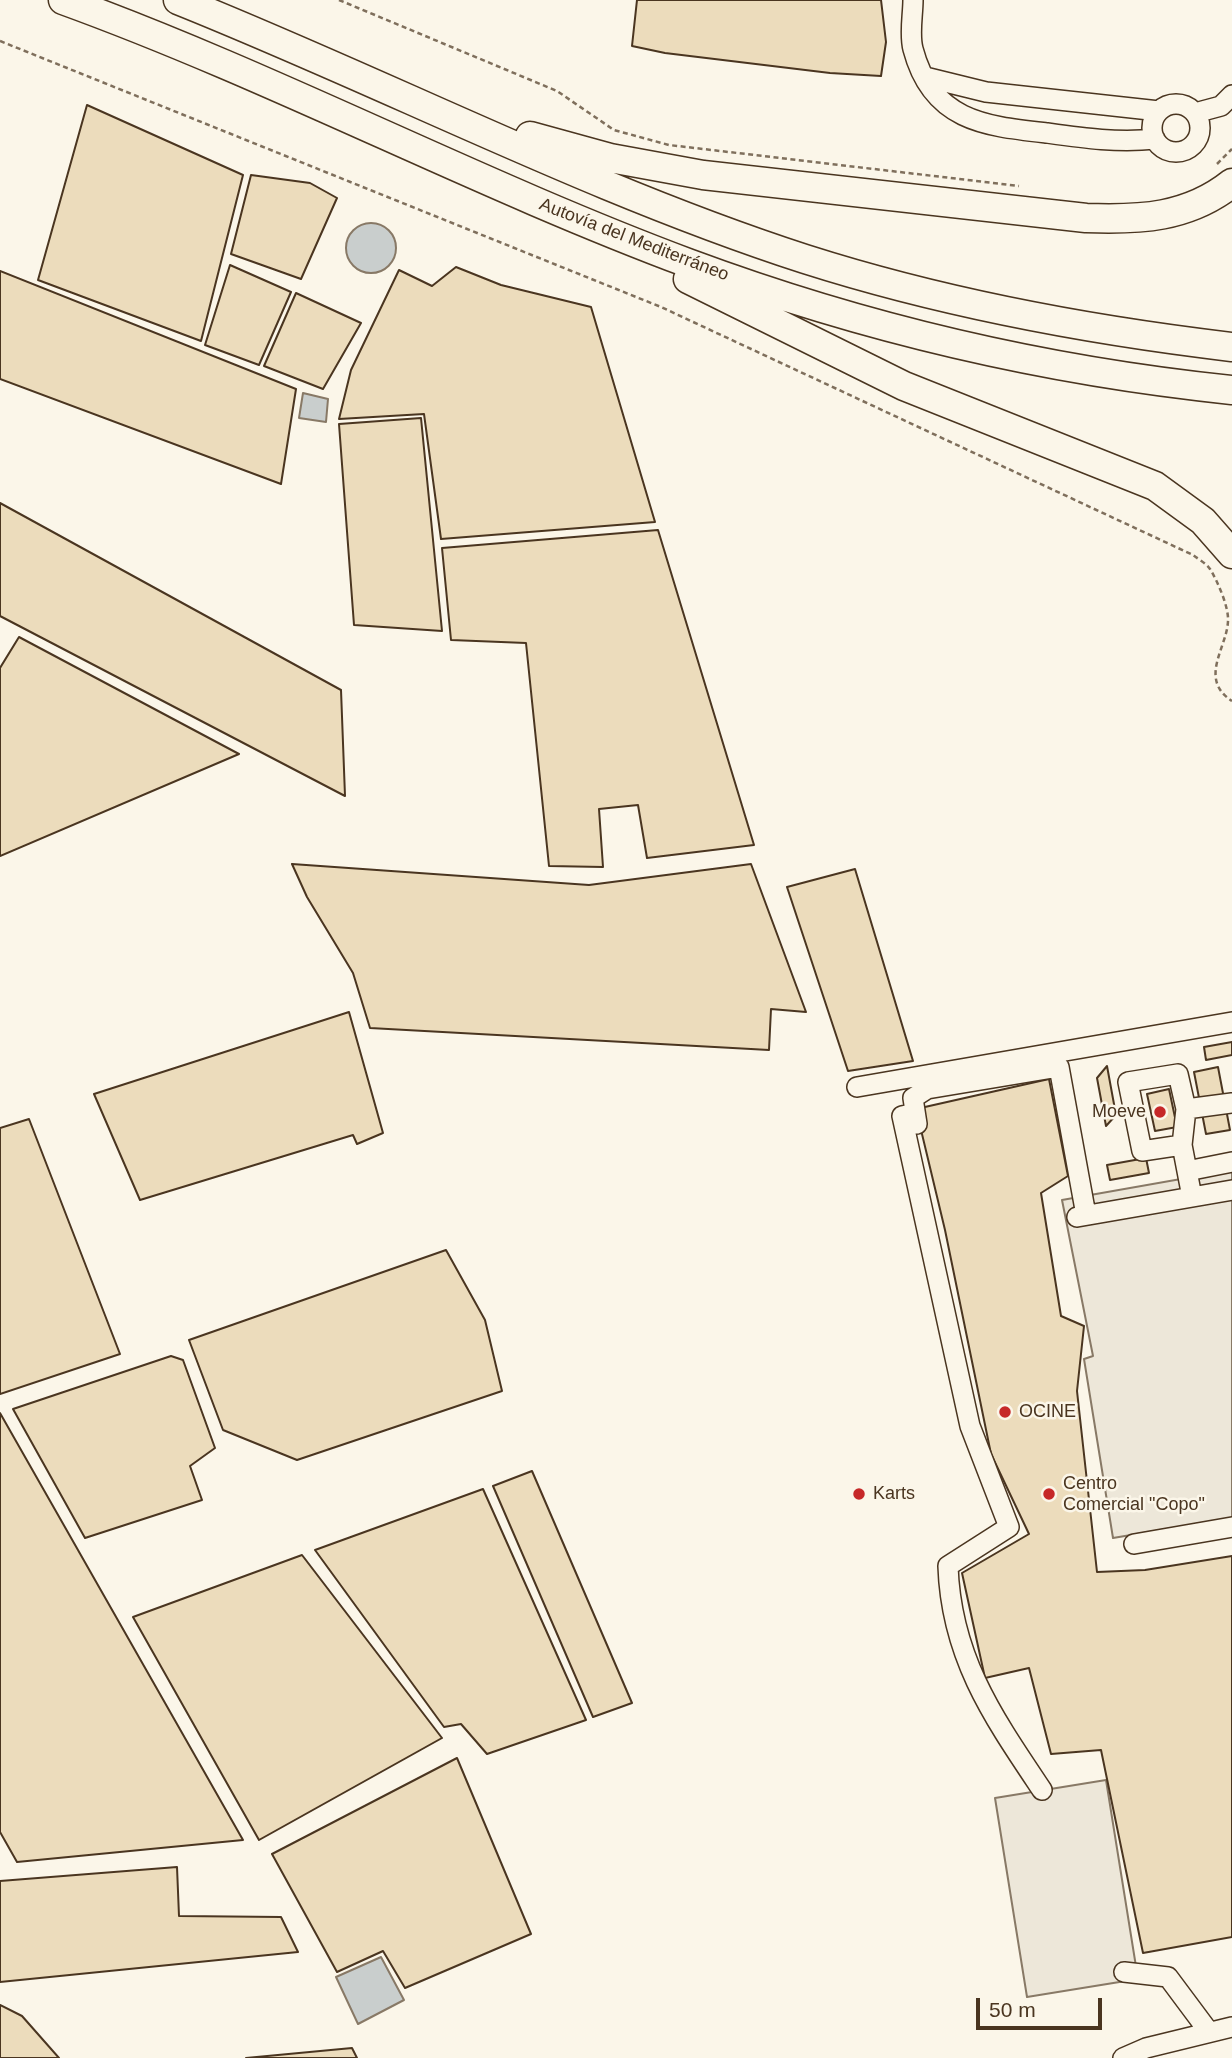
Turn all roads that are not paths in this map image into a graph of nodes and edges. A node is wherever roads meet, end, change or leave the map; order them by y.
1 (63, 0) edge
2 (178, 0) edge
3 (913, 0) edge
4 (329, 64) junction
5 (924, 77) junction
6 (1232, 95) edge
7 (1159, 111) junction
8 (1195, 113) junction
9 (1155, 139) junction
10 (1224, 174) edge
11 (519, 195) junction
12 (1232, 348) edge
13 (1232, 390) edge
14 (1232, 554) edge
15 (1232, 1022) edge
16 (857, 1087) dead end
17 (1232, 1102) edge
18 (1186, 1109) junction
19 (911, 1114) dead end
20 (1182, 1145) junction
21 (1232, 1162) edge
22 (1187, 1171) junction
23 (1232, 1190) edge
24 (1192, 1197) junction
25 (937, 1268) junction
26 (1232, 1527) edge
27 (1134, 1544) dead end
28 (1042, 1790) dead end
29 (1124, 1972) dead end
30 (1232, 2026) edge
31 (1209, 2032) junction
32 (1123, 2058) edge

1 - 11 highway, Autovía del Mediterráneo
2 - 4 highway
3 - 5 street
4 - 10 highway
4 - 12 highway
5 - 7 street
5 - 9 street
6 - 8 street
7 - 8 street
7 - 9 street
8 - 9 street
11 - 13 highway, Autovía del Mediterráneo
11 - 14 highway
15 - 16 street
17 - 18 street
18 - 20 street
18 - 20 street
19 - 25 street
20 - 22 street
21 - 22 street
22 - 24 street
23 - 24 street
24 - 25 street
25 - 28 street
26 - 27 street
29 - 31 street
30 - 31 street
31 - 32 street

